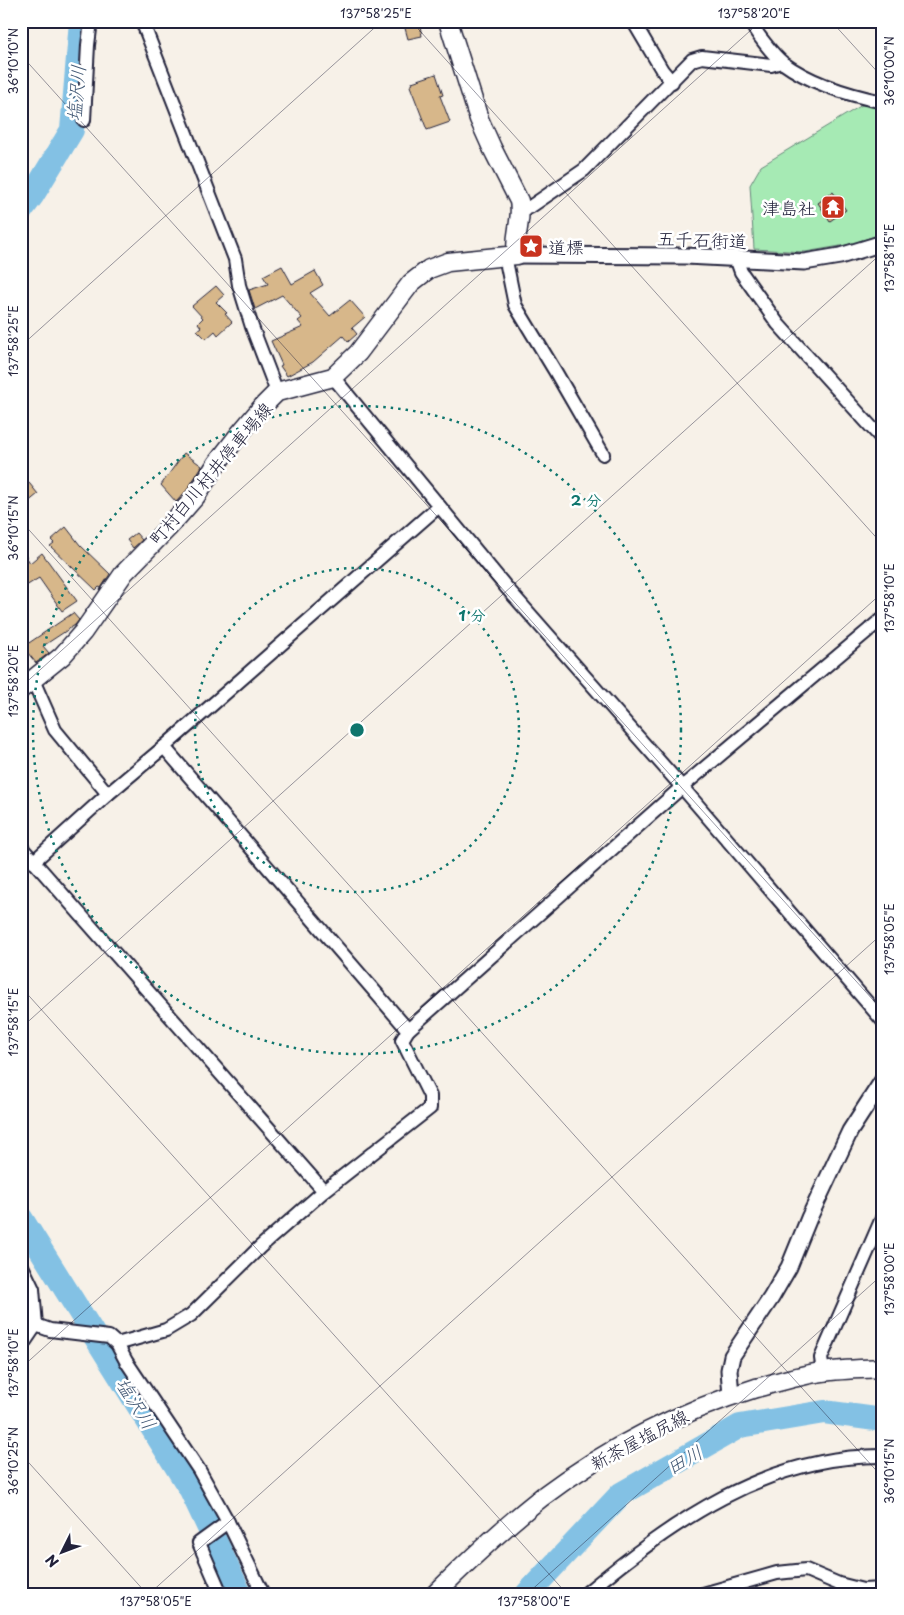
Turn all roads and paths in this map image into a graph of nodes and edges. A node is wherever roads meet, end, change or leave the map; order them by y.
1 (92, 21) edge
2 (142, 21) edge
3 (448, 21) edge
4 (633, 21) edge
5 (750, 21) edge
6 (781, 62) junction
7 (672, 82) junction
8 (883, 102) edge
9 (84, 120) dead end
10 (521, 210) junction
11 (883, 242) edge
12 (511, 255) junction
13 (736, 258) junction
14 (333, 377) junction
15 (277, 392) junction
16 (883, 440) edge
17 (603, 454) dead end
18 (439, 506) junction
19 (883, 618) edge
20 (27, 684) edge
21 (164, 747) junction
22 (682, 787) junction
23 (108, 794) junction
24 (21, 847) edge
25 (33, 862) junction
26 (883, 1021) edge
27 (408, 1030) junction
28 (883, 1080) edge
29 (324, 1191) junction
30 (883, 1216) edge
31 (21, 1264) edge
32 (36, 1325) junction
33 (113, 1340) junction
34 (21, 1347) edge
35 (883, 1368) edge
36 (823, 1372) junction
37 (731, 1396) junction
38 (883, 1456) edge
39 (228, 1522) junction
40 (883, 1589) edge
41 (221, 1594) edge
42 (263, 1594) edge
43 (435, 1594) edge
44 (586, 1594) edge
45 (703, 1594) edge

1 - 9 street
2 - 15 street
3 - 10 main road
4 - 7 street
5 - 6 street
6 - 7 street
6 - 8 street
7 - 10 street
10 - 12 main road
11 - 13 street, 五千石街道
12 - 13 street, 五千石街道
12 - 14 main road, 町村白川村井停車場線
12 - 17 street
13 - 16 street
14 - 15 main road, 町村白川村井停車場線
14 - 18 street
15 - 20 main road, 町村白川村井停車場線
18 - 21 street
18 - 22 street
19 - 22 street
20 - 23 street
21 - 23 street
21 - 27 street
22 - 26 street
22 - 27 street
23 - 25 street
24 - 25 street
25 - 29 street
27 - 29 street
28 - 37 street
29 - 33 street
30 - 36 street
31 - 32 street
32 - 33 street
32 - 34 street
33 - 39 street
35 - 36 main road, 新茶屋塩尻線
36 - 37 main road, 新茶屋塩尻線
37 - 43 main road, 新茶屋塩尻線
38 - 44 street
39 - 41 street
39 - 42 street
40 - 45 street

